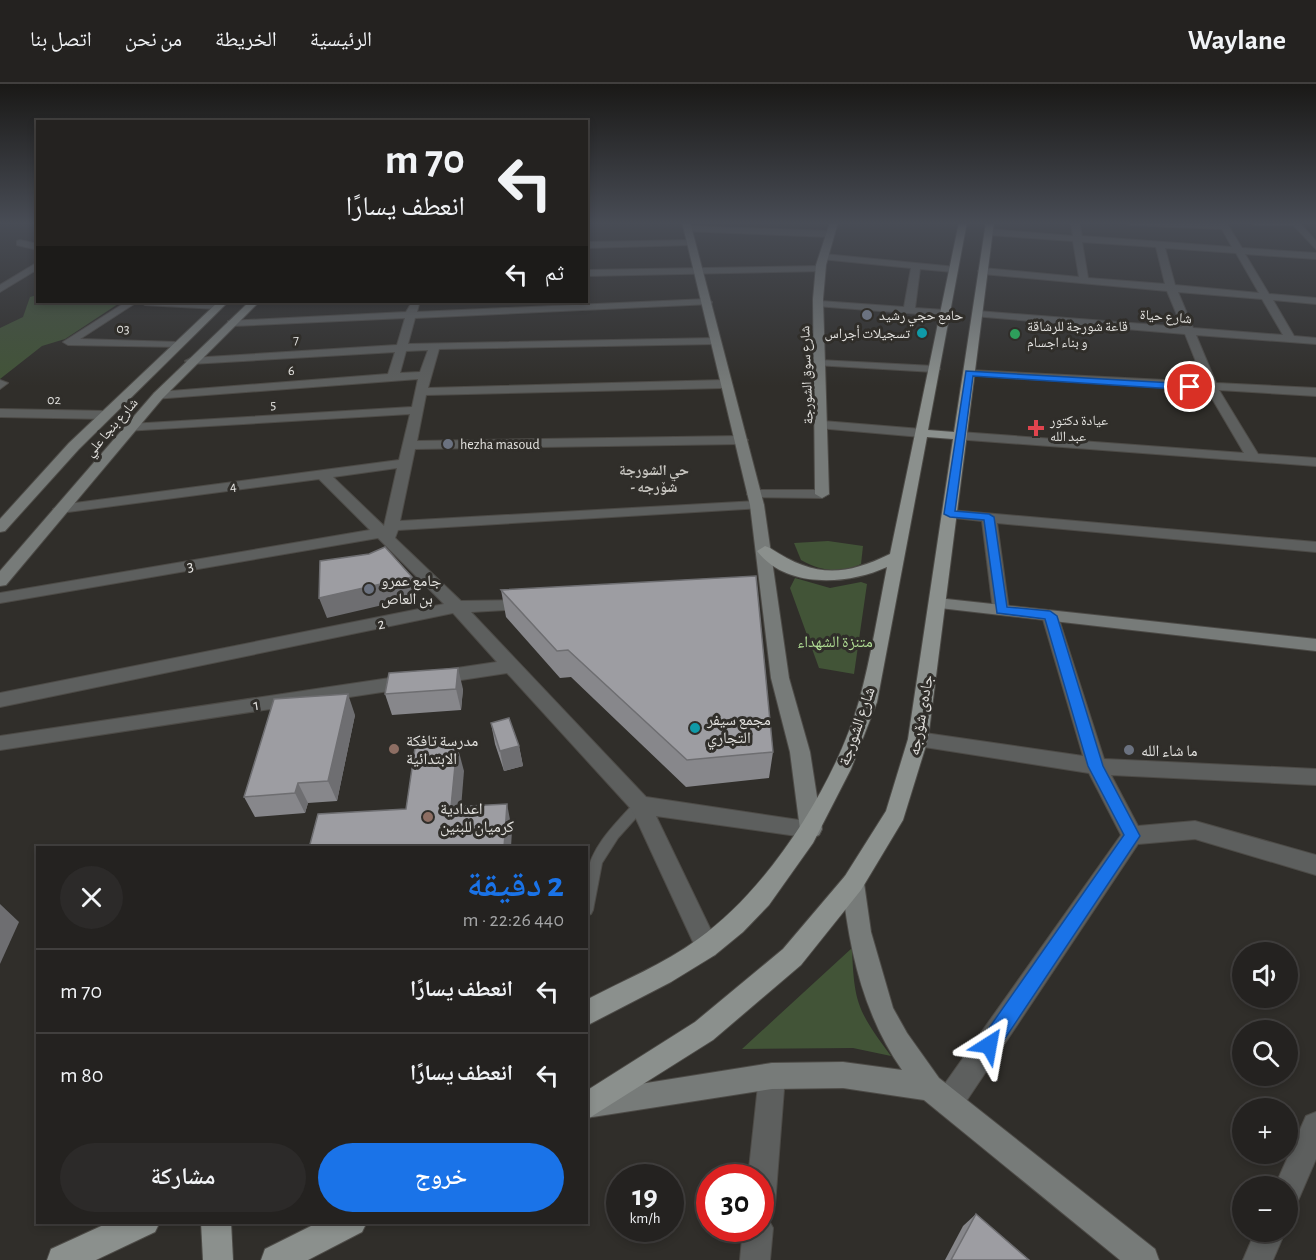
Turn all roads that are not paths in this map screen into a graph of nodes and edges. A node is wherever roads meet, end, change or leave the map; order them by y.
1 (19, 277) edge
2 (699, 277) edge
3 (820, 277) edge
4 (914, 277) edge
5 (952, 277) edge
6 (982, 277) edge
7 (1049, 277) edge
8 (1083, 277) edge
9 (1168, 277) edge
10 (1254, 277) edge
11 (1084, 280) junction
12 (1171, 288) junction
13 (0, 289) edge
14 (1265, 296) junction
15 (1316, 301) edge
16 (706, 302) junction
17 (130, 303) edge
18 (182, 303) edge
19 (253, 303) edge
20 (384, 303) edge
21 (220, 304) edge
22 (820, 304) junction
23 (413, 307) edge
24 (909, 310) junction
25 (945, 313) junction
26 (977, 314) junction
27 (379, 315) junction
28 (232, 322) junction
29 (1191, 333) junction
30 (1290, 338) junction
31 (716, 341) junction
32 (1316, 341) edge
33 (177, 345) junction
34 (435, 346) junction
35 (404, 347) junction
36 (191, 361) junction
37 (819, 363) junction
38 (934, 369) junction
39 (969, 373) junction
40 (425, 375) junction
41 (393, 377) junction
42 (724, 384) junction
43 (1212, 388) junction
44 (422, 392) junction
45 (1316, 392) edge
46 (158, 396) junction
47 (418, 410) junction
48 (0, 413) edge
49 (107, 415) junction
50 (823, 425) junction
51 (130, 428) junction
52 (921, 433) junction
53 (960, 436) junction
54 (741, 440) junction
55 (410, 445) junction
56 (1254, 458) junction
57 (1316, 462) edge
58 (405, 463) junction
59 (322, 475) junction
60 (822, 494) joint
61 (755, 500) junction
62 (60, 509) junction
63 (950, 514) junction
64 (989, 517) junction
65 (0, 528) edge
66 (387, 532) junction
67 (1316, 547) edge
68 (765, 551) junction
69 (897, 556) junction
70 (0, 581) edge
71 (0, 598) edge
72 (541, 603) edge
73 (937, 603) junction
74 (457, 607) junction
75 (1001, 610) junction
76 (1050, 616) junction
77 (1316, 645) edge
78 (512, 666) junction
79 (0, 700) edge
80 (918, 739) junction
81 (0, 743) edge
82 (1096, 766) junction
83 (1316, 777) edge
84 (640, 805) junction
85 (811, 830) junction
86 (1132, 836) junction
87 (1316, 865) edge
88 (853, 883) junction
89 (588, 900) edge
90 (707, 947) junction
91 (588, 1013) edge
92 (772, 1076) junction
93 (940, 1095) junction
94 (588, 1105) edge
95 (588, 1106) edge
96 (1316, 1126) edge
97 (764, 1164) edge
98 (1294, 1176) edge
99 (141, 1224) edge
100 (216, 1224) edge
101 (348, 1224) edge
102 (757, 1242) edge
103 (1266, 1242) edge
104 (62, 1260) edge
105 (218, 1260) edge
106 (276, 1260) edge
107 (756, 1260) edge
108 (1144, 1260) edge
109 (1258, 1260) edge

1 - 13 street
2 - 16 street
3 - 22 street, شارع سوق الشورجة
4 - 24 street
5 - 25 main road, شارع الشورجة
6 - 26 main road, جادەی شۆرجە
7 - 11 street
8 - 11 street
9 - 12 street
10 - 14 street
11 - 12 street
12 - 14 street
12 - 29 street
14 - 15 street
14 - 30 street
16 - 23 street
16 - 31 street
17 - 33 street, 03
18 - 21 street
19 - 28 street, شارع بنجا علي
20 - 27 street
21 - 33 street, شارع بنجا علي
22 - 24 street
22 - 37 street, شارع سوق الشورجة
23 - 27 street
23 - 35 street
24 - 25 street
25 - 38 main road, شارع الشورجة
26 - 29 street, شارع حياة
26 - 39 main road, جادەی شۆرجە
27 - 28 street
28 - 36 street, شارع بنجا علي
29 - 30 street, شارع حياة
29 - 43 street
30 - 32 street, شارع حياة
31 - 34 street, 7
31 - 42 street
33 - 49 street, شارع بنجا علي
34 - 35 street, 7
34 - 40 street
35 - 36 street, 7
35 - 41 street
36 - 46 street, شارع بنجا علي
37 - 38 street
37 - 50 street, شارع سوق الشورجة
38 - 52 main road, شارع الشورجة
39 - 43 street
39 - 53 main road, جادەی شۆرجە
40 - 41 street, 6
40 - 44 street
41 - 46 street, 6
42 - 44 street
42 - 54 street
43 - 45 street
43 - 56 street
44 - 47 street
46 - 51 street, شارع بنجا علي
47 - 51 street, 5
47 - 55 street
48 - 49 street, 02
49 - 65 street, شارع بنجا علي
50 - 52 street
50 - 60 street, شارع سوق الشورجة
51 - 62 street, شارع بنجا علي
52 - 53 main road
52 - 69 main road, شارع الشورجة
53 - 56 street
53 - 63 main road, جادەی شۆرجە
54 - 55 street
54 - 61 street
55 - 58 street
56 - 57 street
58 - 59 street, 4
58 - 66 street
59 - 62 street, 4
59 - 66 street
60 - 61 street, 3
61 - 66 street, 3
61 - 68 street
62 - 70 street, شارع بنجا علي
63 - 64 street
63 - 73 main road, جادەی شۆرجە
64 - 67 street
64 - 75 street
66 - 71 street, 3
66 - 74 street
68 - 69 main road
68 - 85 street
69 - 85 main road, شارع الشورجة
72 - 74 street, 2
73 - 75 street
73 - 80 main road, جادەی شۆرجە
74 - 78 street
74 - 79 street, 2
75 - 76 street
76 - 77 street
76 - 82 street
78 - 81 street, 1
78 - 84 street
80 - 82 street
80 - 88 main road, جادەی شۆرجە
82 - 83 street
82 - 86 street
84 - 85 street
84 - 89 lane
84 - 90 street
85 - 90 main road, شارع الشورجة
86 - 87 street
86 - 93 street
88 - 93 street
88 - 94 main road, جادەی شۆرجە
90 - 91 main road, شارع الشورجة
92 - 93 street
92 - 95 street
92 - 97 street
93 - 108 street
96 - 98 street
99 - 104 main road
100 - 105 main road
101 - 106 main road
102 - 107 street
103 - 109 street

